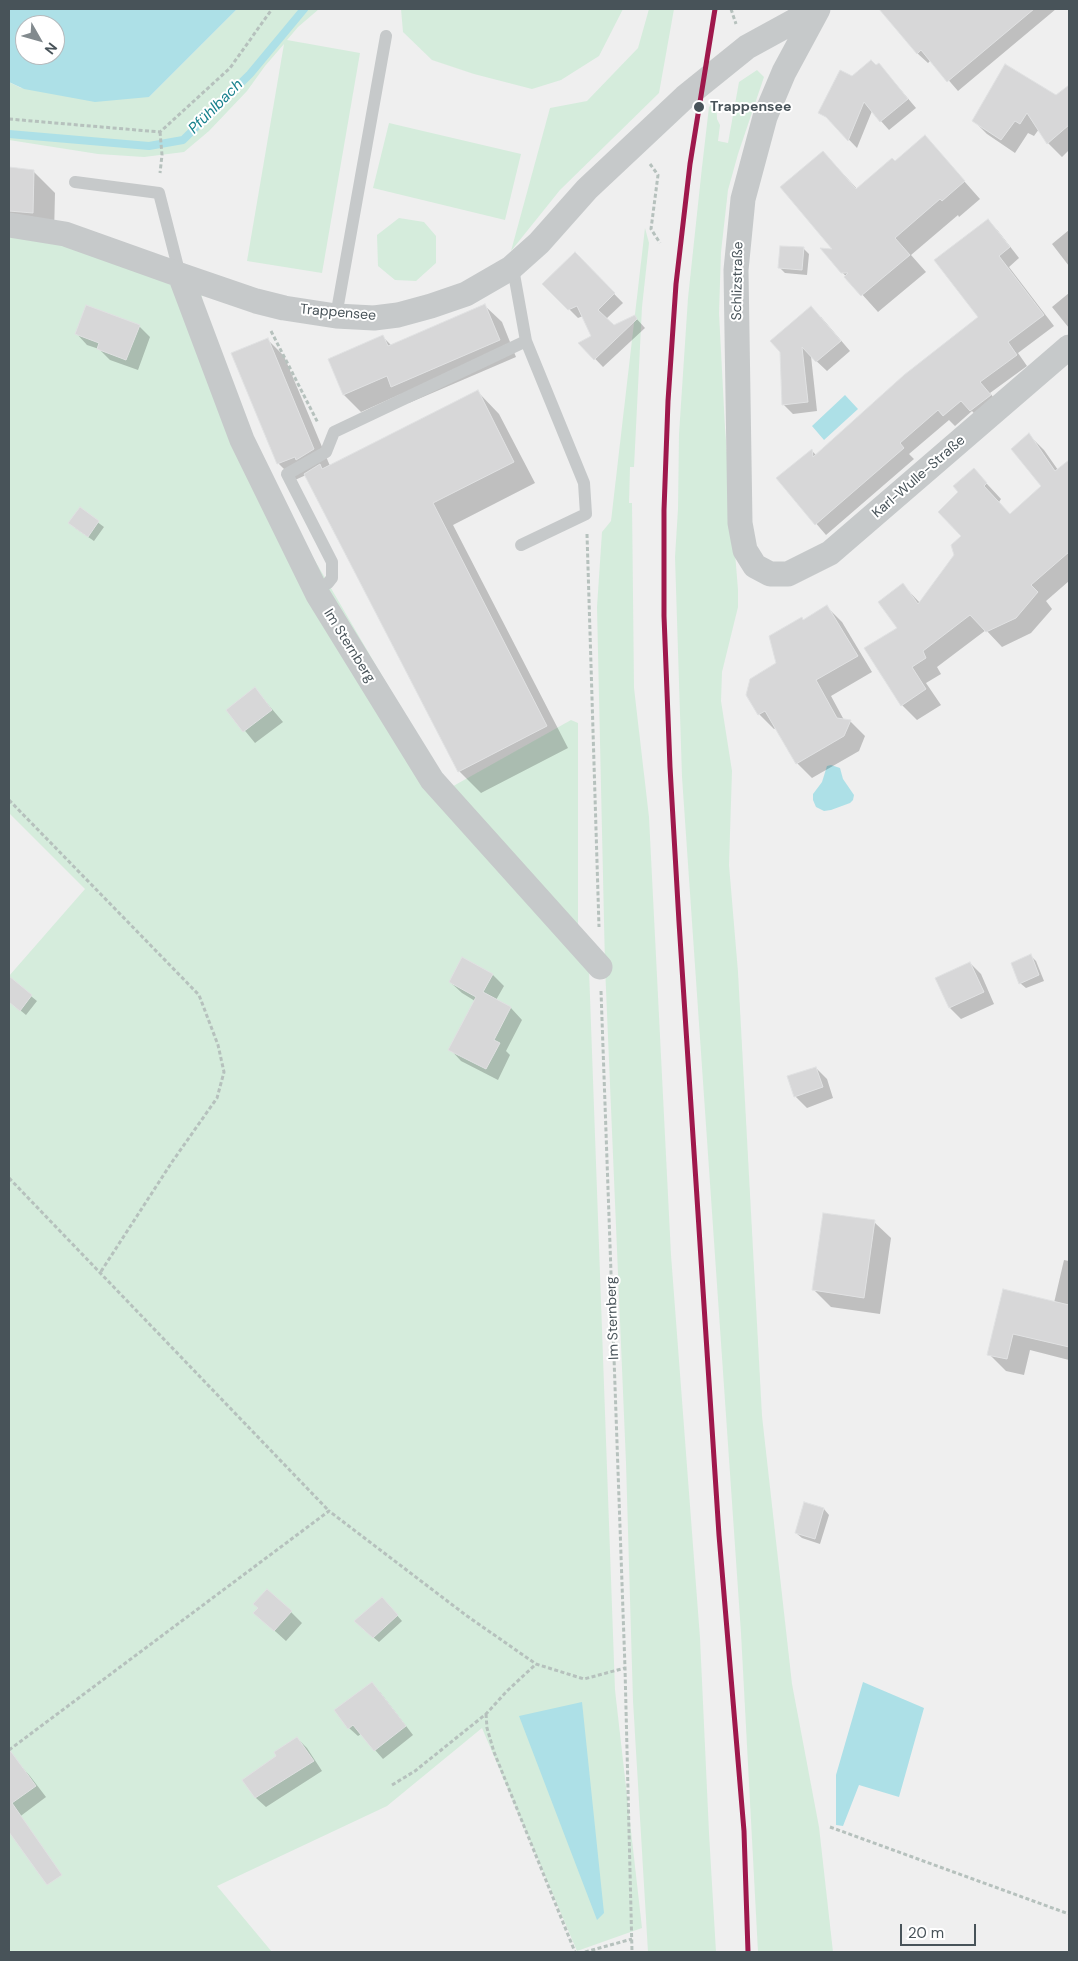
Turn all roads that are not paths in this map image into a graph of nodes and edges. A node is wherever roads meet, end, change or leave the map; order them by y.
1 (812, 9) edge
2 (818, 9) edge
3 (386, 36) dead end
4 (75, 182) dead end
5 (9, 224) edge
6 (510, 268) junction
7 (180, 276) junction
8 (336, 316) junction
9 (526, 340) junction
10 (1069, 347) edge
11 (521, 545) dead end
12 (755, 566) joint
13 (316, 591) junction
14 (600, 966) road end

1 - 6 street, Trappensee
2 - 12 street, Schlizstraße
3 - 8 lane
4 - 7 lane
5 - 7 street, Trappensee
6 - 8 street, Trappensee
6 - 9 lane
7 - 8 street, Trappensee
7 - 13 street, Im Sternberg
9 - 11 lane
9 - 13 lane
10 - 12 street, Karl-Wulle-Straße
13 - 14 street, Im Sternberg

